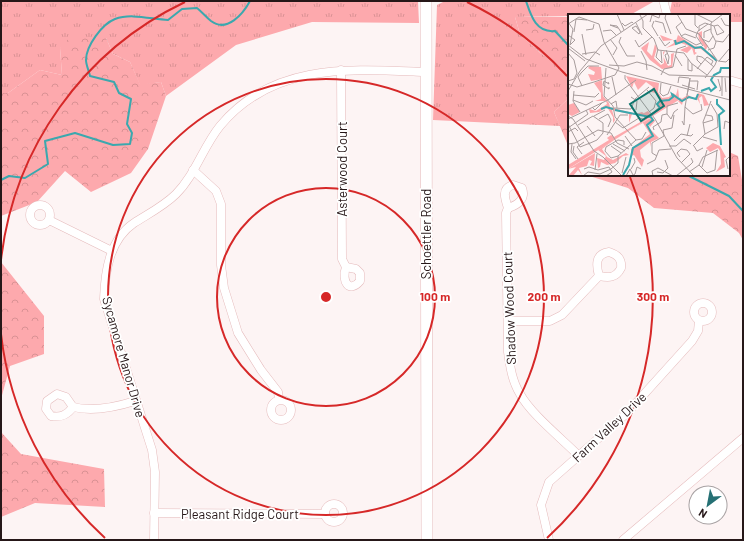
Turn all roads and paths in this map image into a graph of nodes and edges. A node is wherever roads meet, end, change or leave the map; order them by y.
1 (426, 1) edge
2 (663, 2) edge
3 (667, 14) edge
4 (342, 70) junction
5 (425, 72) junction
6 (730, 80) edge
7 (743, 84) edge
8 (193, 170) junction
9 (508, 208) dead end
10 (48, 220) dead end
11 (112, 251) junction
12 (346, 267) dead end
13 (599, 276) dead end
14 (508, 321) junction
15 (700, 321) dead end
16 (279, 399) dead end
17 (135, 401) junction
18 (73, 407) dead end
19 (743, 438) edge
20 (578, 455) junction
21 (154, 513) junction
22 (325, 514) dead end
23 (154, 540) edge
24 (427, 540) edge
25 (548, 540) edge
26 (622, 540) edge

1 - 5 street, Schoettler Road
2 - 3 street
4 - 5 street, Sycamore Manor Drive
4 - 8 street, Sycamore Manor Drive
4 - 12 street, Asterwood Court
5 - 24 street, Schoettler Road
6 - 7 street
8 - 11 street, Sycamore Manor Drive
8 - 16 street
9 - 14 street, Shadow Wood Court
10 - 11 street
11 - 17 street, Sycamore Manor Drive
13 - 14 street
14 - 20 street, Shadow Wood Court
15 - 20 street, Farm Valley Drive
17 - 18 street
17 - 21 street, Sycamore Manor Drive
19 - 26 street
20 - 25 street, Farm Valley Drive
21 - 22 street, Pleasant Ridge Court
21 - 23 street, Sycamore Manor Drive

